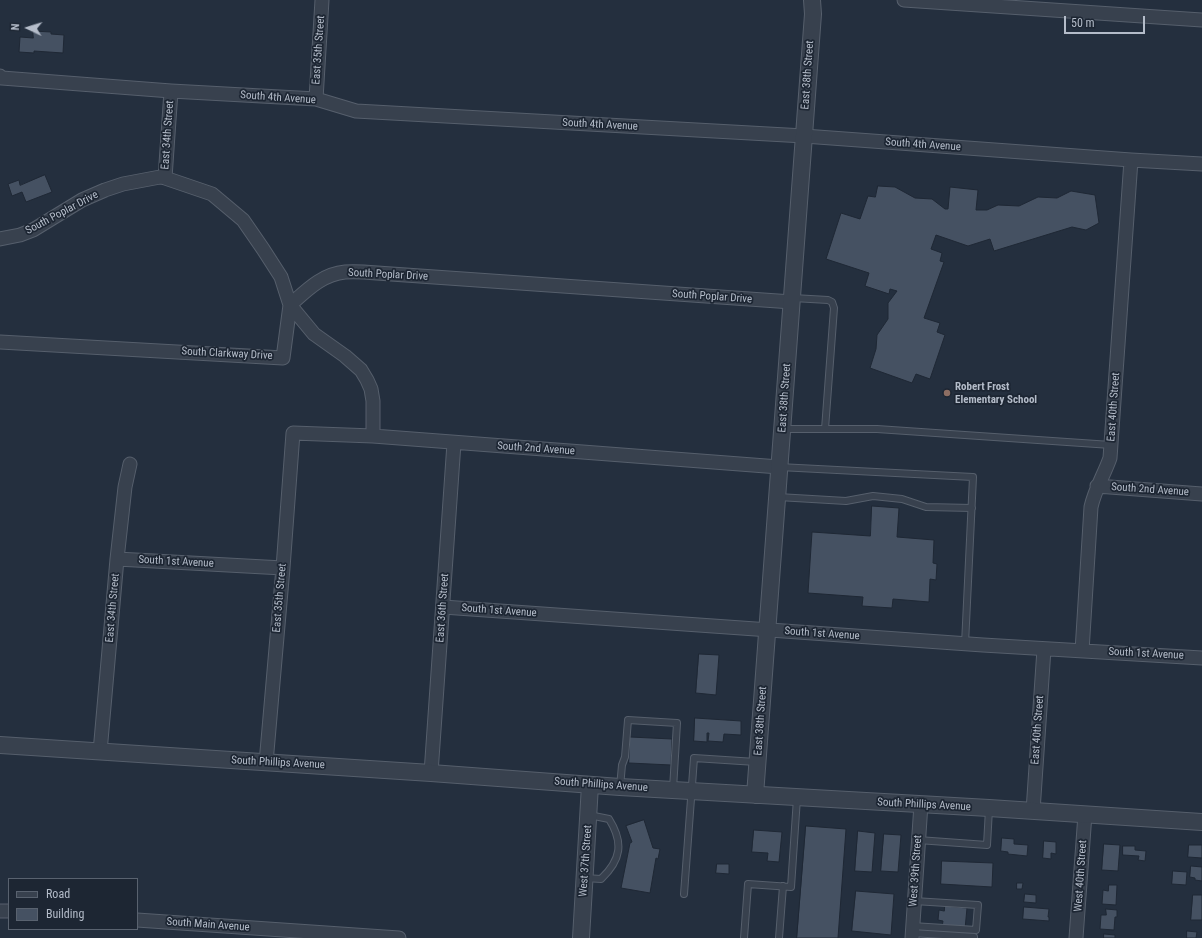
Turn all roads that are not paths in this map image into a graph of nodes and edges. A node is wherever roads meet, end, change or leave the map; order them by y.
1 (322, 0) edge
2 (812, 0) edge
3 (904, 0) edge
4 (1202, 20) edge
5 (0, 76) edge
6 (171, 92) junction
7 (316, 99) junction
8 (804, 136) junction
9 (1131, 160) junction
10 (1202, 164) edge
11 (165, 178) junction
12 (0, 239) edge
13 (792, 300) junction
14 (290, 305) junction
15 (0, 342) edge
16 (782, 429) junction
17 (825, 429) junction
18 (293, 433) joint
19 (372, 436) junction
20 (454, 443) junction
21 (1111, 446) junction
22 (130, 464) dead end
23 (779, 467) junction
24 (1097, 486) junction
25 (1202, 494) edge
26 (777, 497) junction
27 (972, 508) junction
28 (117, 559) junction
29 (283, 568) junction
30 (443, 607) junction
31 (767, 630) junction
32 (965, 644) junction
33 (1044, 648) junction
34 (1082, 651) junction
35 (1202, 658) edge
36 (0, 746) edge
37 (100, 752) junction
38 (758, 762) junction
39 (266, 763) junction
40 (432, 772) junction
41 (590, 785) junction
42 (620, 787) junction
43 (673, 790) junction
44 (691, 791) junction
45 (755, 795) junction
46 (797, 798) junction
47 (921, 804) junction
48 (989, 808) junction
49 (1033, 811) junction
50 (1085, 814) junction
51 (588, 815) junction
52 (1202, 822) edge
53 (918, 840) junction
54 (585, 878) junction
55 (783, 886) junction
56 (684, 894) dead end
57 (914, 901) junction
58 (138, 920) edge
59 (912, 932) edge
60 (400, 938) edge
61 (581, 938) edge
62 (744, 938) edge
63 (779, 938) edge
64 (974, 938) edge
65 (1076, 938) edge

1 - 7 street, East 35th Street
2 - 8 street, East 38th Street
3 - 4 street
5 - 6 street, South 4th Avenue
6 - 7 street, South 4th Avenue
6 - 11 street, East 34th Street
7 - 8 street, South 4th Avenue
8 - 9 street, South 4th Avenue
8 - 13 street, East 38th Street
9 - 10 street, South 4th Avenue
9 - 21 street, East 40th Street
11 - 12 street, South Poplar Drive
11 - 14 street, South Poplar Drive
13 - 14 street, South Poplar Drive
13 - 16 street, East 38th Street
13 - 17 lane
14 - 15 street, South Clarkway Drive
14 - 19 street
16 - 17 lane
16 - 23 street, East 38th Street
17 - 21 lane
18 - 19 street, South 2nd Avenue
18 - 29 street, East 35th Street
19 - 20 street, South 2nd Avenue
20 - 23 street, South 2nd Avenue
20 - 30 street, East 36th Street
21 - 24 street, East 40th Street
22 - 28 street, East 34th Street
23 - 26 street, East 38th Street
23 - 27 lane
24 - 25 street, South 2nd Avenue
24 - 34 street, East 40th Street
26 - 27 lane
26 - 31 street, East 38th Street
27 - 32 lane
28 - 29 street, South 1st Avenue
28 - 37 street, East 34th Street
29 - 39 street, East 35th Street
30 - 31 street, South 1st Avenue
30 - 40 street, East 36th Street
31 - 32 street, South 1st Avenue
31 - 38 street, East 38th Street
32 - 33 street, South 1st Avenue
33 - 34 street, South 1st Avenue
33 - 49 street, East 40th Street
34 - 35 street, South 1st Avenue
36 - 37 street, South Phillips Avenue
37 - 39 street, South Phillips Avenue
38 - 44 lane
38 - 45 street, East 38th Street
39 - 40 street, South Phillips Avenue
40 - 41 street, South Phillips Avenue
41 - 42 street, South Phillips Avenue
41 - 51 street, West 37th Street
42 - 43 street, South Phillips Avenue
42 - 43 lane
43 - 44 street, South Phillips Avenue
44 - 45 street, South Phillips Avenue
44 - 56 lane
45 - 46 street, South Phillips Avenue
46 - 47 street, South Phillips Avenue
46 - 55 lane
47 - 48 street, South Phillips Avenue
47 - 53 street, West 39th Street
48 - 49 street, South Phillips Avenue
48 - 53 lane
49 - 50 street, South Phillips Avenue
50 - 52 street, South Phillips Avenue
50 - 65 street, West 40th Street
51 - 54 street, West 37th Street
51 - 54 lane
53 - 57 street, West 39th Street
54 - 61 street, West 37th Street
55 - 62 lane
55 - 63 lane
57 - 59 street, West 39th Street
57 - 59 lane
58 - 60 street, South Main Avenue
59 - 64 lane

